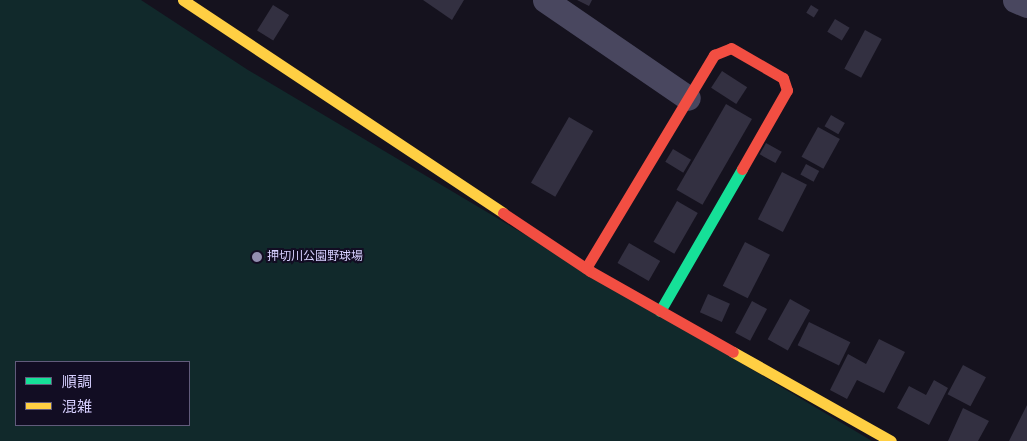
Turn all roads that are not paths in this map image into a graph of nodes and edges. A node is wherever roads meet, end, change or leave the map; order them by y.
1 (183, 0) edge
2 (545, 0) edge
3 (1016, 0) edge
4 (1027, 5) edge
5 (688, 98) junction
6 (586, 268) junction
7 (660, 311) junction
8 (891, 441) edge

1 - 6 street
2 - 5 street
3 - 4 street
5 - 6 street
5 - 7 street
6 - 7 street
7 - 8 street

